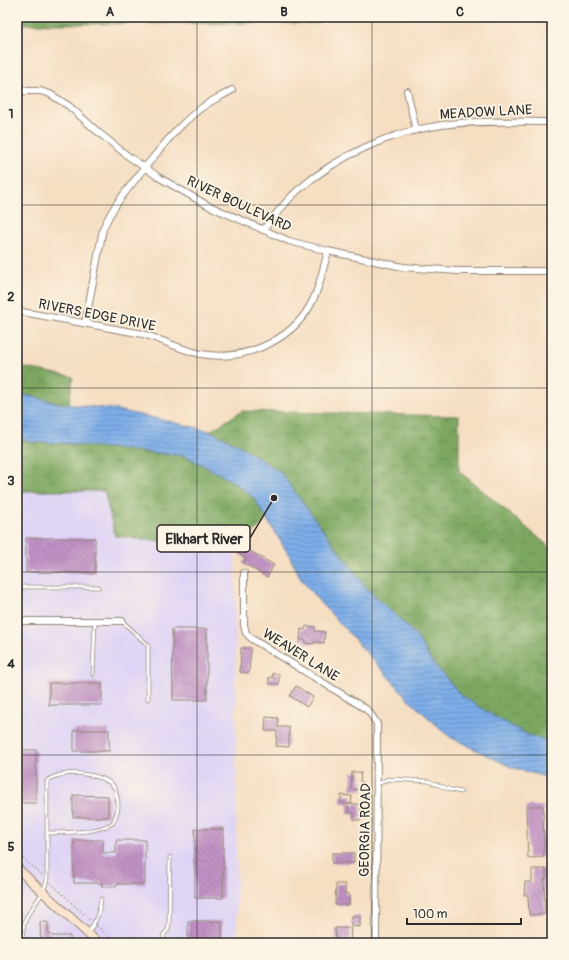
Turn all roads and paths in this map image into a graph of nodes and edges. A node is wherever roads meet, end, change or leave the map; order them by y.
1 (232, 90) dead end
2 (17, 91) edge
3 (407, 91) dead end
4 (552, 122) edge
5 (416, 130) junction
6 (145, 168) junction
7 (263, 230) junction
8 (328, 252) junction
9 (552, 271) edge
10 (17, 311) edge
11 (85, 324) junction
12 (244, 573) dead end
13 (99, 587) dead end
14 (18, 621) edge
15 (95, 621) junction
16 (122, 621) joint
17 (93, 675) dead end
18 (148, 699) dead end
19 (374, 718) joint
20 (378, 784) junction
21 (461, 792) dead end
22 (48, 833) junction
23 (17, 854) edge
24 (170, 857) dead end
25 (17, 868) edge
26 (47, 880) junction
27 (43, 892) junction
28 (102, 899) dead end
29 (95, 924) junction
30 (88, 933) junction
31 (21, 943) edge
32 (98, 943) edge
33 (115, 943) edge
34 (163, 943) edge
35 (376, 943) edge

1 - 6 street
2 - 6 street, RIVER BOULEVARD
3 - 5 street
4 - 5 street, MEADOW LANE
5 - 7 street, MEADOW LANE
6 - 7 street, RIVER BOULEVARD
6 - 11 street
7 - 8 street, RIVER BOULEVARD
8 - 9 street, RIVER BOULEVARD
8 - 11 street, RIVERS EDGE DRIVE
10 - 11 street, RIVERS EDGE DRIVE
12 - 19 street, WEAVER LANE
13 - 14 lane
14 - 15 street
15 - 16 street
15 - 17 lane
16 - 18 lane
19 - 20 street, GEORGIA ROAD
20 - 21 lane
20 - 35 street, GEORGIA ROAD
22 - 22 lane
22 - 26 lane
23 - 26 path
24 - 34 lane
25 - 27 street
26 - 27 lane
26 - 29 path
27 - 30 street
27 - 31 lane
28 - 29 lane
29 - 30 lane
29 - 33 path
30 - 32 street

